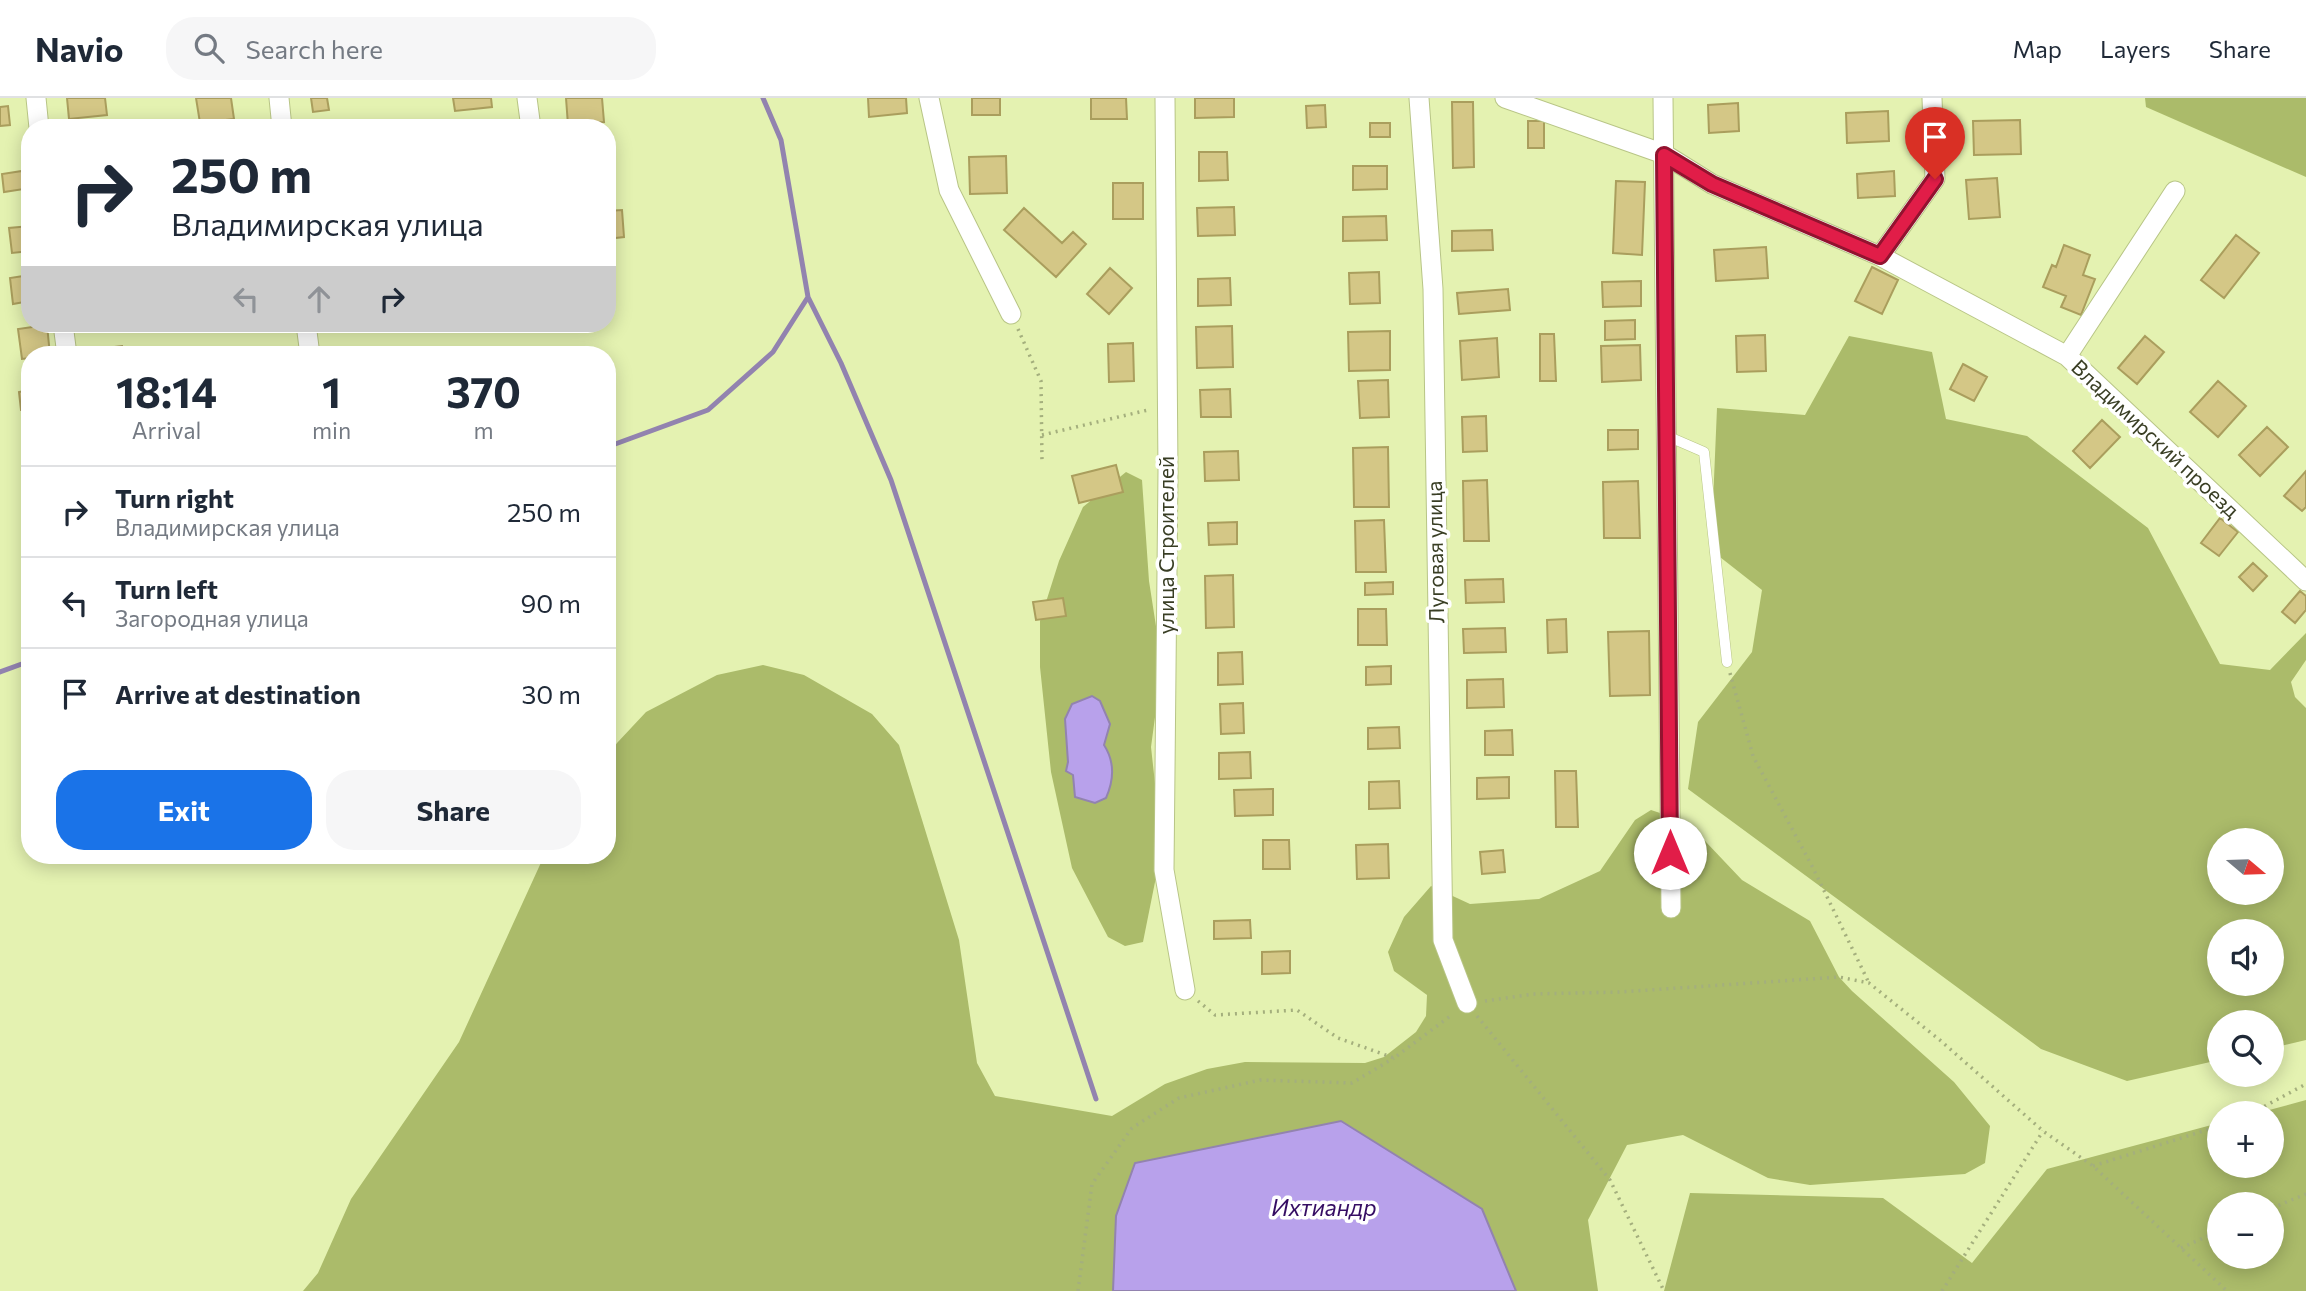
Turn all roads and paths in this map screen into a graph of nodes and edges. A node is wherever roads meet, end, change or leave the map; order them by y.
1 (36, 98) edge
2 (279, 98) edge
3 (527, 98) edge
4 (929, 98) edge
5 (1165, 98) edge
6 (1419, 98) edge
7 (1505, 98) edge
8 (1662, 98) edge
9 (1932, 98) edge
10 (39, 119) edge
11 (281, 119) edge
12 (530, 119) edge
13 (1664, 155) junction
14 (2175, 191) dead end
15 (1880, 256) junction
16 (1012, 314) joint
17 (2067, 356) junction
18 (1167, 405) junction
19 (1042, 435) junction
20 (1667, 436) junction
21 (1042, 463) dead end
22 (2306, 581) edge
23 (1727, 662) joint
24 (1671, 908) dead end
25 (1869, 983) junction
26 (1185, 990) joint
27 (1467, 1003) junction
28 (1394, 1058) junction
29 (2306, 1084) edge
30 (2274, 1101) edge
31 (2207, 1130) edge
32 (2043, 1131) junction
33 (2093, 1166) junction
34 (2306, 1194) edge
35 (2284, 1203) edge
36 (2207, 1236) edge
37 (2181, 1248) junction
38 (1077, 1291) edge
39 (1664, 1291) edge
40 (1942, 1291) edge
41 (2227, 1291) edge

1 - 10 street
2 - 11 street
3 - 12 street
4 - 16 street
5 - 18 street, улица Строителей
6 - 27 street, Луговая улица
7 - 13 street, Владимирский проезд
8 - 13 street
9 - 15 street
13 - 15 street, Владимирский проезд
13 - 20 street
14 - 17 street
15 - 17 street, Владимирский проезд
16 - 19 path
17 - 22 street, Владимирский проезд
18 - 19 path
18 - 26 street, улица Строителей
19 - 21 path
20 - 23 lane
20 - 24 street
23 - 25 path
25 - 27 path
25 - 32 path
26 - 28 path
27 - 28 path
27 - 39 path
28 - 38 path
29 - 30 path
31 - 33 path
32 - 33 path
32 - 40 path
33 - 37 path
34 - 35 path
36 - 37 path
37 - 41 path

